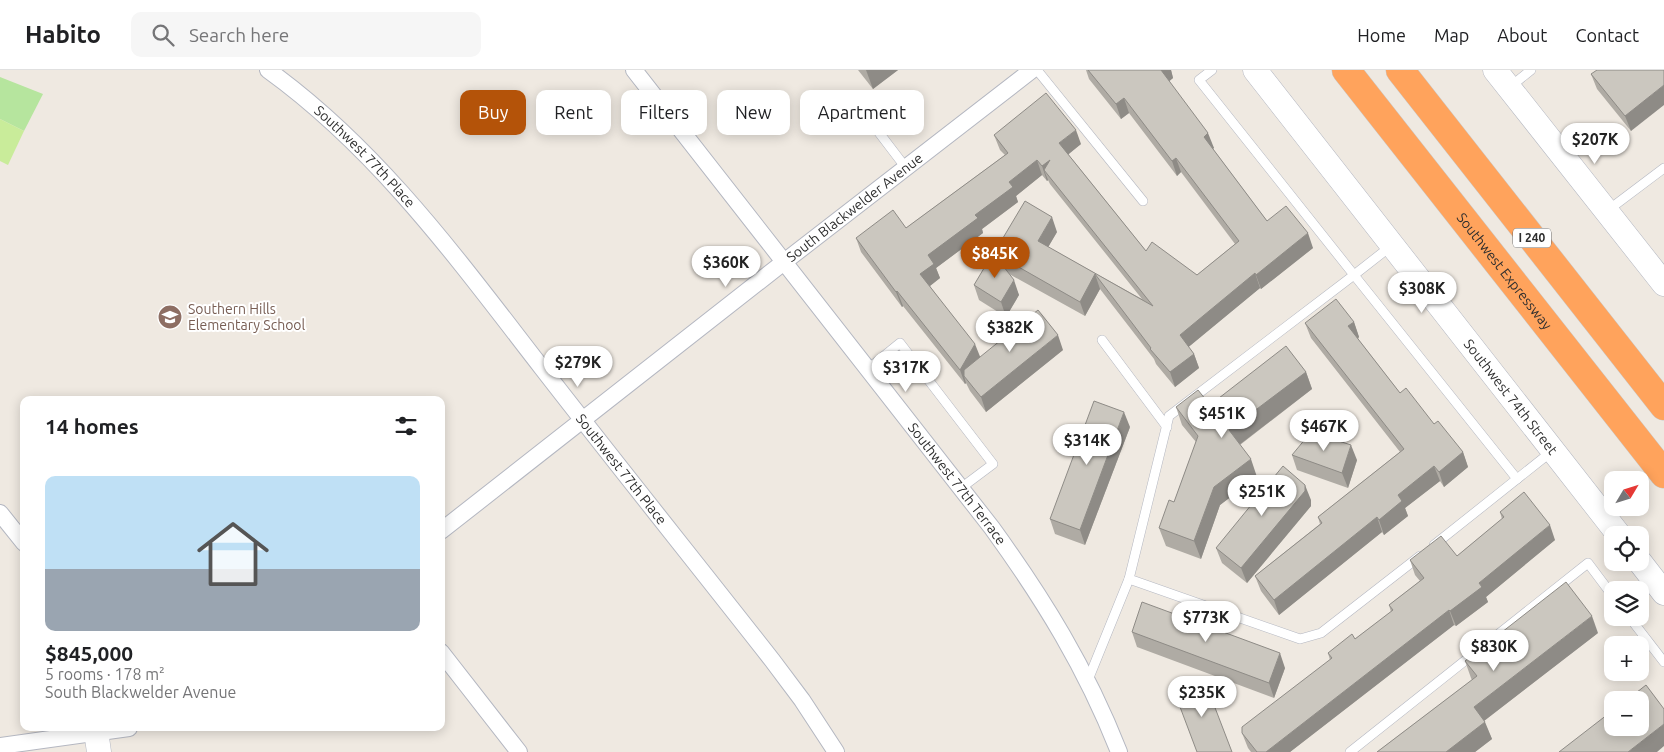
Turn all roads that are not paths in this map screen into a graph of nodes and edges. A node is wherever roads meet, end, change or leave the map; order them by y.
1 (268, 70) edge
2 (634, 70) edge
3 (1032, 70) edge
4 (1037, 70) edge
5 (1212, 70) edge
6 (1255, 70) edge
7 (1346, 70) edge
8 (1400, 70) edge
9 (1531, 70) edge
10 (1502, 79) edge
11 (881, 135) edge
12 (906, 168) junction
13 (1664, 168) edge
14 (1143, 201) dead end
15 (1606, 212) junction
16 (1392, 245) junction
17 (784, 262) junction
18 (1354, 275) junction
19 (1664, 284) edge
20 (1102, 340) dead end
21 (868, 369) junction
22 (1664, 406) edge
23 (583, 420) junction
24 (1167, 427) junction
25 (1553, 450) junction
26 (1664, 474) edge
27 (1517, 479) junction
28 (961, 488) junction
29 (0, 513) edge
30 (1612, 526) edge
31 (445, 528) edge
32 (20, 538) edge
33 (1647, 571) edge
34 (1129, 579) junction
35 (1604, 584) edge
36 (1664, 592) edge
37 (1636, 626) edge
38 (445, 657) edge
39 (1664, 662) edge
40 (1088, 680) junction
41 (118, 731) edge
42 (96, 737) edge
43 (0, 746) edge
44 (519, 752) edge
45 (836, 752) edge
46 (1119, 752) edge
47 (1350, 752) edge

1 - 23 street, Southwest 77th Place
2 - 17 street, Southwest 77th Terrace
3 - 12 street, South Blackwelder Avenue
4 - 14 lane
5 - 18 lane
6 - 16 main road, Southwest 74th Street
7 - 26 highway, Southwest Expressway
8 - 22 highway, I 240
9 - 10 lane
10 - 15 main road
11 - 12 lane
12 - 17 street, South Blackwelder Avenue
13 - 15 lane
15 - 19 main road
16 - 18 lane
16 - 25 main road, Southwest 74th Street
17 - 21 street, Southwest 77th Terrace
17 - 23 street, South Blackwelder Avenue
18 - 24 lane
18 - 27 lane
20 - 24 lane
21 - 28 street, Southwest 77th Terrace
21 - 28 lane
23 - 31 street, South Blackwelder Avenue
23 - 45 street, Southwest 77th Place
24 - 34 lane
25 - 27 lane
25 - 30 main road, Southwest 74th Street
27 - 34 lane
28 - 40 street, Southwest 77th Terrace
29 - 32 street
33 - 36 main road
34 - 40 lane
35 - 47 lane
37 - 39 lane
38 - 44 street
40 - 46 street, Southwest 77th Terrace
41 - 42 street
42 - 43 street

